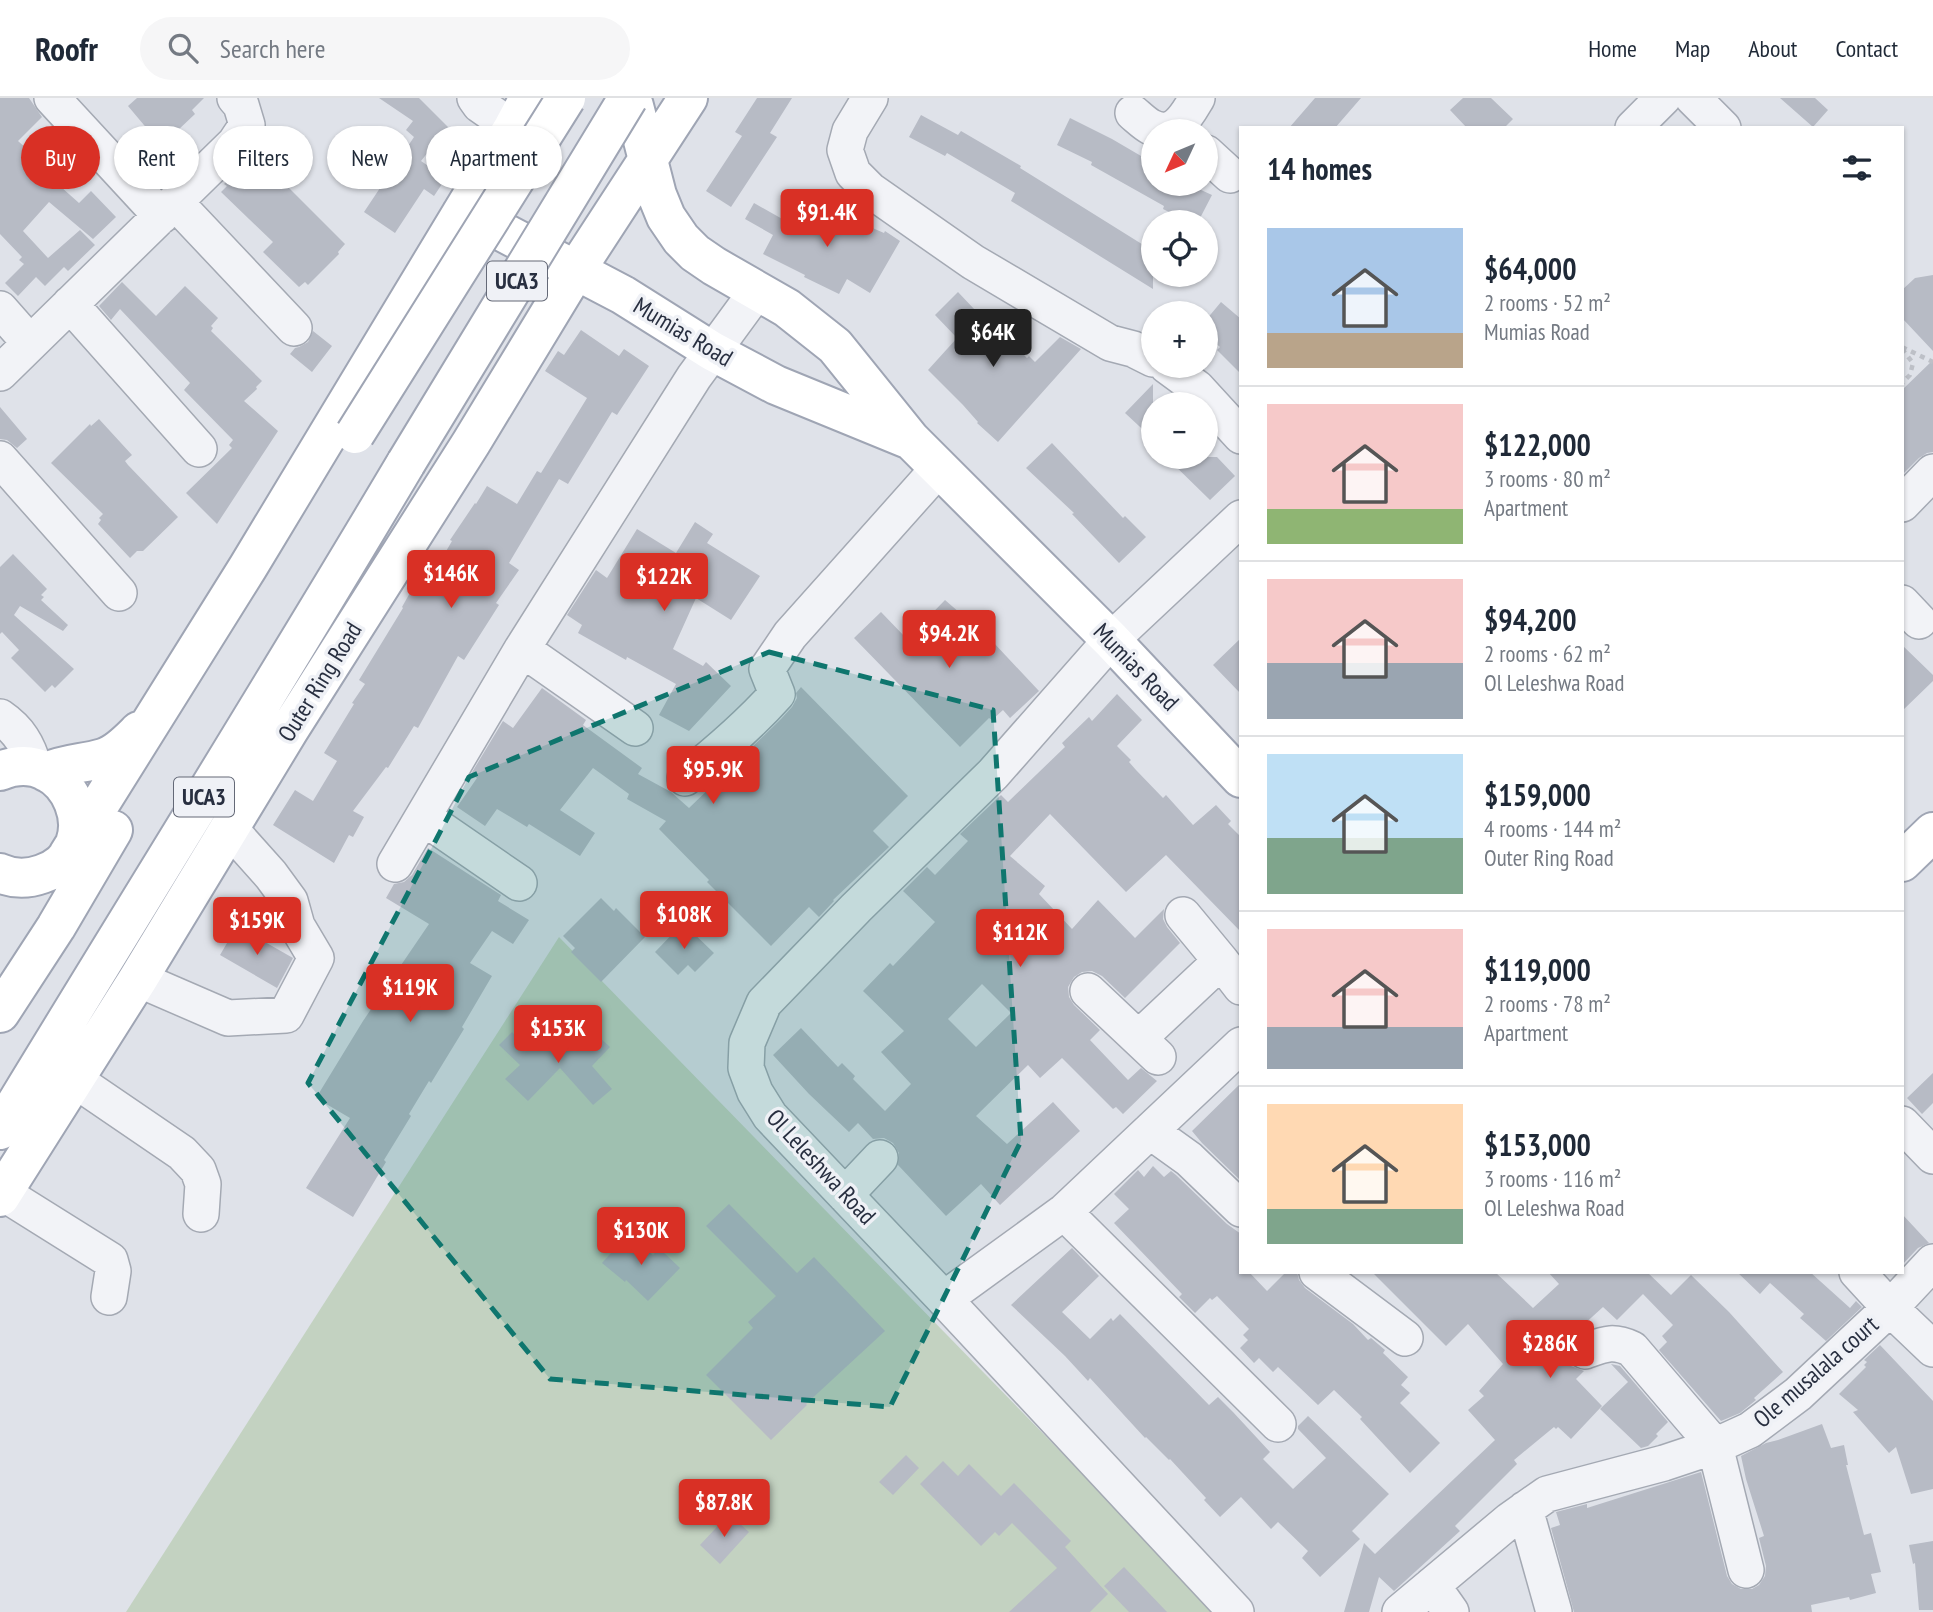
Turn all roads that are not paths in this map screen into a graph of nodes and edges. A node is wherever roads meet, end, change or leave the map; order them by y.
1 (52, 98) edge
2 (235, 98) edge
3 (475, 98) edge
4 (566, 98) edge
5 (629, 98) edge
6 (688, 98) edge
7 (870, 98) edge
8 (1663, 98) edge
9 (1693, 98) edge
10 (521, 113) edge
11 (1133, 113) dead end
12 (1188, 117) edge
13 (1635, 126) edge
14 (1721, 126) edge
15 (648, 159) junction
16 (467, 204) junction
17 (168, 209) junction
18 (576, 271) junction
19 (757, 291) junction
20 (70, 304) junction
21 (0, 309) edge
22 (294, 328) dead end
23 (30, 343) junction
24 (1141, 353) edge
25 (0, 373) edge
26 (707, 376) junction
27 (1183, 378) edge
28 (1239, 434) edge
29 (910, 439) junction
30 (199, 449) dead end
31 (0, 459) edge
32 (939, 468) junction
33 (1933, 472) edge
34 (1904, 502) edge
35 (1239, 520) edge
36 (119, 593) dead end
37 (1111, 640) junction
38 (522, 649) junction
39 (156, 714) junction
40 (0, 716) edge
41 (635, 728) dead end
42 (27, 770) edge
43 (1239, 776) edge
44 (685, 778) dead end
45 (423, 817) junction
46 (230, 829) junction
47 (1933, 832) edge
48 (68, 855) junction
49 (1904, 860) edge
50 (396, 864) dead end
51 (0, 873) edge
52 (519, 883) dead end
53 (1183, 915) dead end
54 (1231, 974) edge
55 (138, 979) junction
56 (1088, 991) dead end
57 (0, 1013) edge
58 (1239, 1047) edge
59 (75, 1080) junction
60 (1904, 1126) edge
61 (0, 1130) edge
62 (1150, 1131) junction
63 (1933, 1156) edge
64 (880, 1158) dead end
65 (1, 1195) edge
66 (845, 1195) junction
67 (1239, 1207) edge
68 (1064, 1212) junction
69 (201, 1213) dead end
70 (1933, 1262) edge
71 (1320, 1274) edge
72 (1859, 1274) edge
73 (109, 1297) dead end
74 (944, 1299) junction
75 (1890, 1308) junction
76 (1405, 1338) dead end
77 (1933, 1349) edge
78 (1585, 1350) dead end
79 (1278, 1424) dead end
80 (1714, 1446) junction
81 (1525, 1510) junction
82 (1746, 1570) dead end
83 (1441, 1599) edge
84 (1236, 1612) edge
85 (1400, 1612) edge
86 (1554, 1612) edge

1 - 17 street
2 - 17 street
3 - 10 street
4 - 57 main road, UCA3, bridge
5 - 15 main road, Mumias Road
5 - 61 main road, Outer Ring Road / UCA3, bridge
6 - 15 main road, Outer Ring Road / UCA3
7 - 24 street
8 - 13 street
9 - 14 street
10 - 16 main road
11 - 12 street
15 - 18 main road, Outer Ring Road / UCA3
15 - 19 main road, Mumias Road
16 - 18 main road, Mumias Road
16 - 39 main road
17 - 20 street
17 - 22 street
18 - 26 main road, Mumias Road
18 - 46 main road, Outer Ring Road / UCA3
19 - 26 street
19 - 29 main road, Mumias Road
20 - 23 street
20 - 30 street
21 - 23 street
23 - 25 street
26 - 29 main road, Mumias Road
26 - 38 street
27 - 28 street
29 - 32 main road, Mumias Road
31 - 36 street
32 - 37 main road, Mumias Road
32 - 44 street
33 - 34 street
35 - 37 street, Ol Leleshwa Road
37 - 43 main road, Mumias Road
37 - 66 street, Ol Leleshwa Road
38 - 41 street
38 - 45 street
39 - 42 main road
39 - 48 main road
40 - 42 street
42 - 48 main road
45 - 50 street
45 - 52 street
46 - 55 main road, Outer Ring Road / UCA3
46 - 55 street
47 - 49 main road
48 - 51 main road
53 - 54 street
54 - 56 street
55 - 59 main road, Outer Ring Road / UCA3
58 - 62 street
59 - 65 main road, Outer Ring Road / UCA3
59 - 69 street
60 - 63 street
62 - 67 street
62 - 68 street
64 - 66 street
65 - 73 street
66 - 74 street, Ol Leleshwa Road
68 - 74 street
68 - 79 street
70 - 75 street, Ole musalala court
71 - 76 street
72 - 75 street
74 - 84 street, Ol Leleshwa Road
75 - 77 street
75 - 80 street, Ole musalala court
78 - 80 street
80 - 81 street, Ole musalala court
80 - 82 street
81 - 83 street, Ole musalala court
81 - 86 street
83 - 85 street, Ole musalala court

